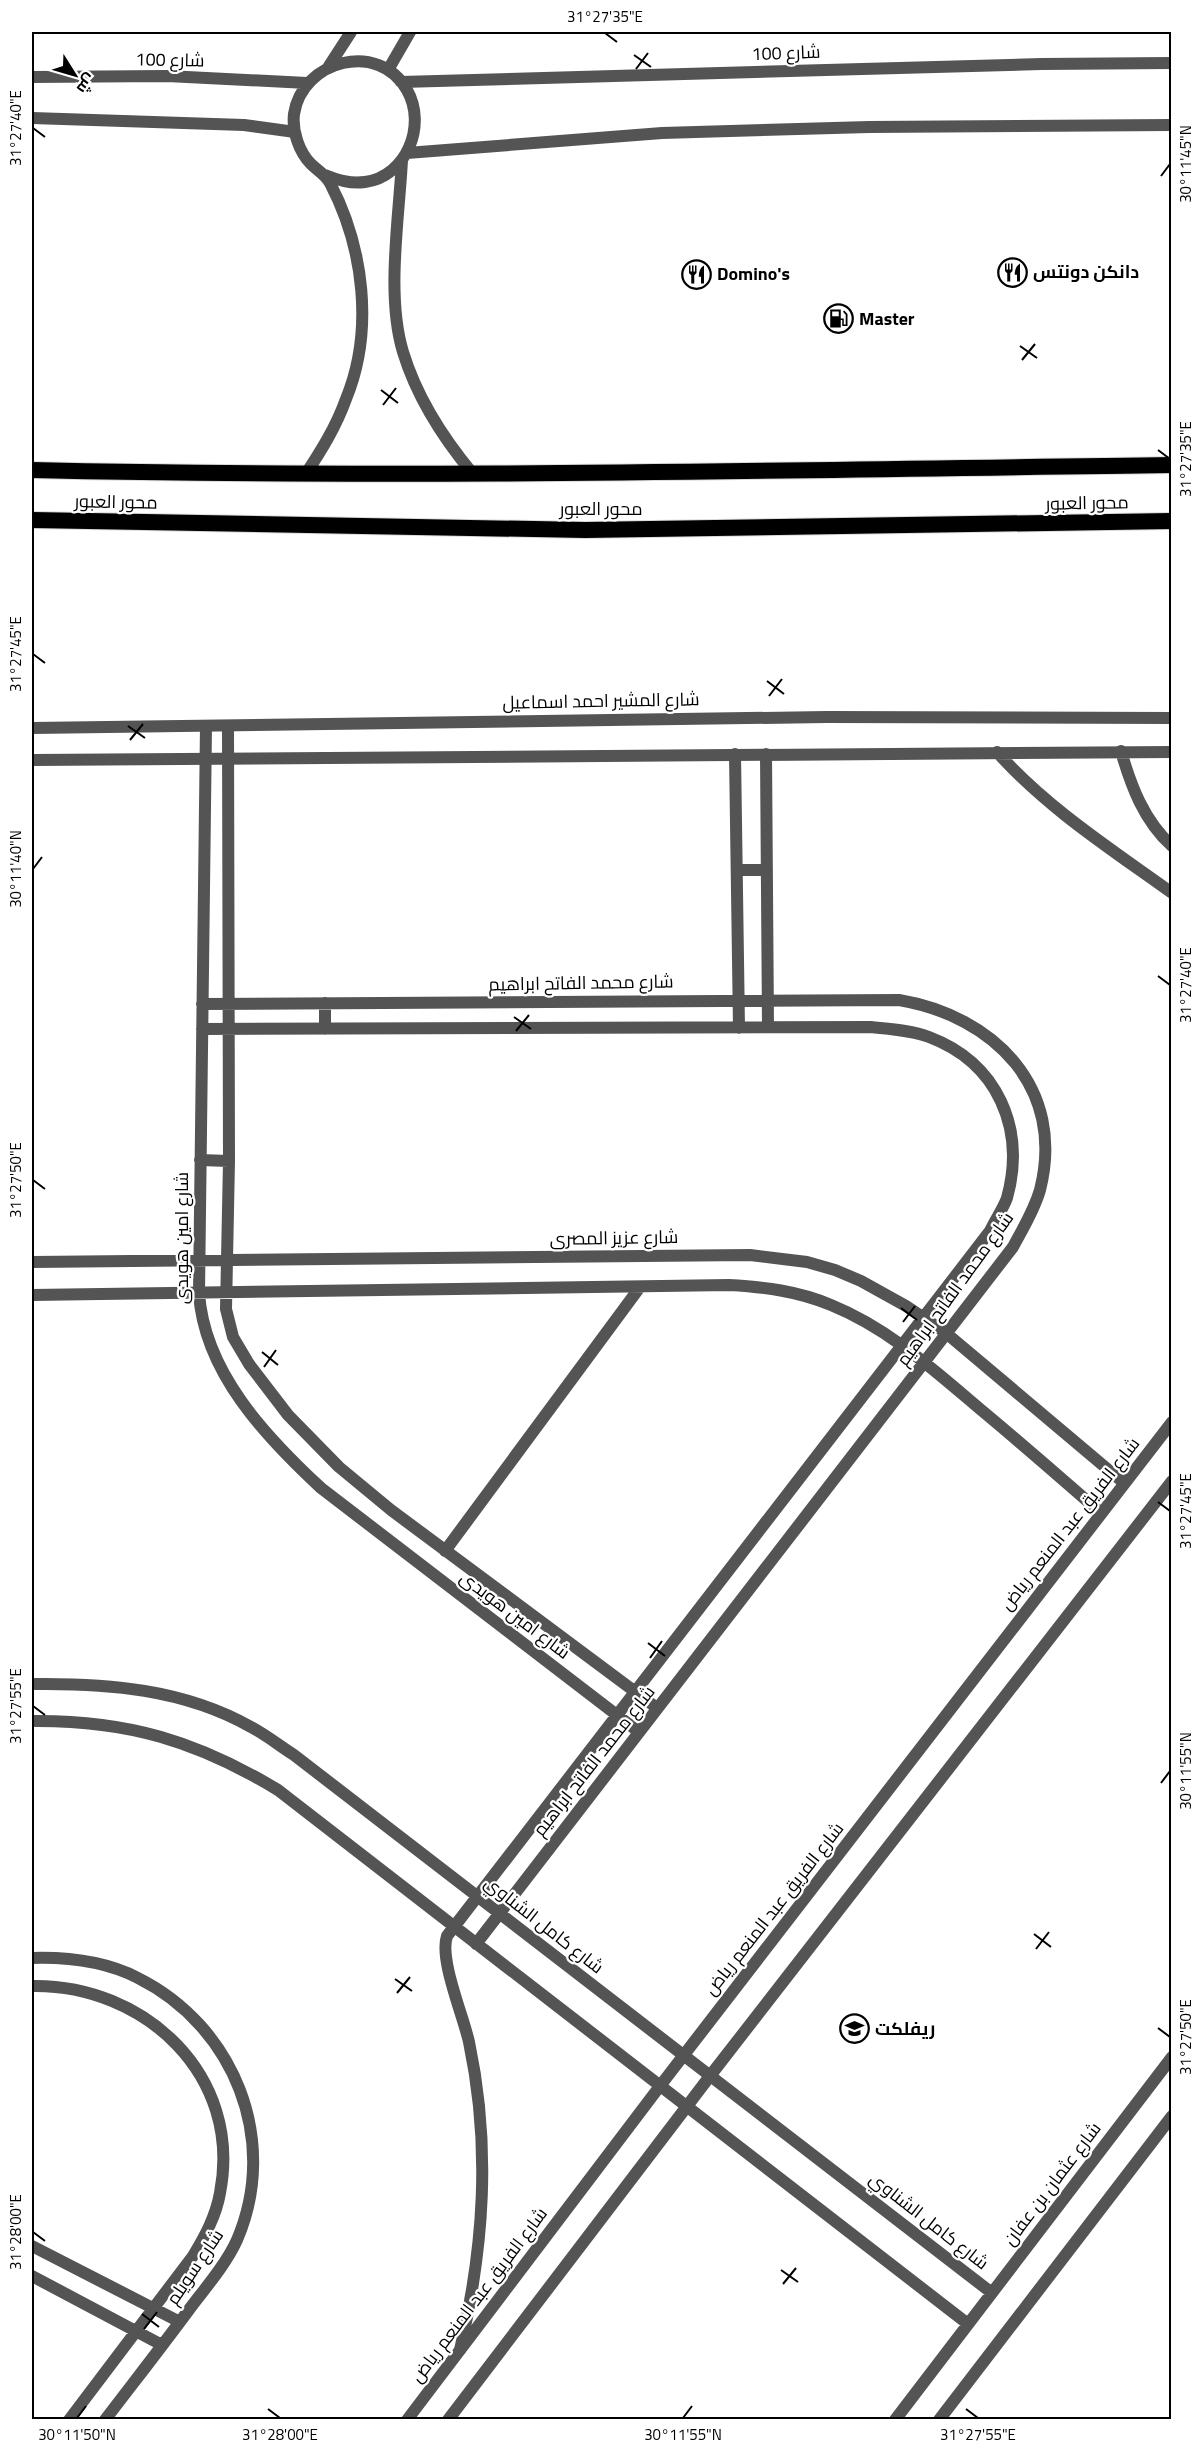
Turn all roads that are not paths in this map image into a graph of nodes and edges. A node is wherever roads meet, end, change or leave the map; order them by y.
1 (351, 32) edge
2 (410, 32) edge
3 (1172, 63) edge
4 (329, 66) junction
5 (388, 70) junction
6 (32, 77) edge
7 (401, 82) junction
8 (307, 83) junction
9 (32, 118) edge
10 (1172, 125) edge
11 (295, 132) junction
12 (404, 157) junction
13 (325, 175) junction
14 (1172, 465) edge
15 (32, 470) edge
16 (473, 474) junction
17 (305, 475) junction
18 (32, 520) edge
19 (1172, 521) edge
20 (1172, 718) edge
21 (206, 726) junction
22 (228, 726) junction
23 (32, 728) edge
24 (1121, 751) junction
25 (997, 752) junction
26 (1172, 752) edge
27 (735, 754) junction
28 (766, 754) junction
29 (206, 758) junction
30 (228, 758) junction
31 (32, 760) edge
32 (1172, 846) edge
33 (737, 870) junction
34 (767, 870) junction
35 (1172, 893) edge
36 (739, 999) junction
37 (768, 999) junction
38 (325, 1003) junction
39 (202, 1004) junction
40 (229, 1004) junction
41 (768, 1027) junction
42 (739, 1028) junction
43 (202, 1029) junction
44 (325, 1029) junction
45 (228, 1030) junction
46 (200, 1160) junction
47 (229, 1161) junction
48 (199, 1260) junction
49 (227, 1260) junction
50 (32, 1262) edge
51 (640, 1287) junction
52 (199, 1293) junction
53 (226, 1293) junction
54 (32, 1295) edge
55 (924, 1317) junction
56 (946, 1333) junction
57 (902, 1345) junction
58 (924, 1361) junction
59 (1172, 1422) edge
60 (1172, 1481) edge
61 (1124, 1483) junction
62 (1101, 1513) junction
63 (446, 1551) junction
64 (32, 1684) edge
65 (635, 1692) junction
66 (657, 1708) junction
67 (617, 1716) junction
68 (32, 1721) edge
69 (639, 1732) junction
70 (478, 1896) junction
71 (499, 1913) junction
72 (454, 1927) junction
73 (476, 1944) junction
74 (32, 1958) edge
75 (32, 1986) edge
76 (683, 2055) junction
77 (1172, 2057) edge
78 (710, 2076) junction
79 (660, 2086) junction
80 (687, 2106) junction
81 (1172, 2116) edge
82 (32, 2246) edge
83 (32, 2276) edge
84 (992, 2293) junction
85 (153, 2308) junction
86 (180, 2322) junction
87 (968, 2324) junction
88 (136, 2331) junction
89 (162, 2345) junction
90 (459, 2353) junction
91 (69, 2420) edge
92 (105, 2420) edge
93 (407, 2420) edge
94 (448, 2420) edge
95 (895, 2420) edge
96 (939, 2420) edge

1 - 4 street
2 - 5 street
3 - 7 street, شارع 100
4 - 5 street
4 - 8 street
5 - 7 street
6 - 8 street, شارع 100
7 - 12 street
8 - 11 street
9 - 11 street
10 - 12 street
11 - 13 street
12 - 13 street
12 - 16 street
13 - 17 street
14 - 16 highway, محور العبور
15 - 17 highway, محور العبور
16 - 17 highway, محور العبور
18 - 19 highway, محور العبور
20 - 22 street, شارع المشير احمد اسماعيل
21 - 22 street, شارع المشير احمد اسماعيل
21 - 23 street, شارع المشير احمد اسماعيل
21 - 29 street, شارع امين هويدى
22 - 30 street, شارع امين هويدى
24 - 25 street
24 - 26 street
24 - 32 street
25 - 28 street
25 - 35 street
27 - 28 street
27 - 30 street
27 - 33 street
28 - 34 street
29 - 30 street
29 - 31 street
29 - 39 street, شارع امين هويدى
30 - 40 street, شارع امين هويدى
33 - 34 street
33 - 36 street
34 - 37 street
36 - 37 street, شارع محمد الفاتح ابراهيم
36 - 38 street, شارع محمد الفاتح ابراهيم
36 - 42 street
37 - 41 street
37 - 56 street, شارع محمد الفاتح ابراهيم
38 - 40 street, شارع محمد الفاتح ابراهيم
38 - 44 street
39 - 40 street, شارع محمد الفاتح ابراهيم
39 - 43 street, شارع امين هويدى
40 - 45 street, شارع امين هويدى
41 - 42 street, شارع محمد الفاتح ابراهيم
41 - 55 street, شارع محمد الفاتح ابراهيم
42 - 44 street, شارع محمد الفاتح ابراهيم
43 - 45 street, شارع محمد الفاتح ابراهيم
43 - 46 street, شارع امين هويدى
44 - 45 street, شارع محمد الفاتح ابراهيم
45 - 47 street, شارع امين هويدى
46 - 47 street
46 - 48 street, شارع امين هويدى
47 - 49 street, شارع امين هويدى
48 - 49 street, شارع عزيز المصرى
48 - 50 street, شارع عزيز المصرى
48 - 52 street, شارع امين هويدى
49 - 53 street, شارع امين هويدى
49 - 55 street, شارع عزيز المصرى
51 - 53 street
51 - 57 street
51 - 63 street
52 - 53 street
52 - 54 street
52 - 67 street, شارع امين هويدى
53 - 63 street, شارع امين هويدى
55 - 56 street, شارع عزيز المصرى
55 - 57 street, شارع محمد الفاتح ابراهيم
56 - 58 street, شارع محمد الفاتح ابراهيم
56 - 61 street, شارع عزيز المصرى
57 - 58 street
57 - 65 street, شارع محمد الفاتح ابراهيم
58 - 62 street
58 - 66 street, شارع محمد الفاتح ابراهيم
59 - 61 street, شارع الفريق عبد المنعم رياض
60 - 78 street
61 - 62 street, شارع الفريق عبد المنعم رياض
62 - 76 street, شارع الفريق عبد المنعم رياض
63 - 65 street, شارع امين هويدى
64 - 70 street, شارع كامل الشناوي
65 - 66 street, شارع امين هويدى
65 - 67 street, شارع محمد الفاتح ابراهيم
66 - 69 street, شارع محمد الفاتح ابراهيم
67 - 69 street, شارع امين هويدى
67 - 70 street, شارع محمد الفاتح ابراهيم
68 - 72 street
69 - 71 street, شارع محمد الفاتح ابراهيم
70 - 71 street, شارع كامل الشناوي
70 - 72 street, شارع محمد الفاتح ابراهيم
71 - 73 street, شارع محمد الفاتح ابراهيم
71 - 76 street, شارع كامل الشناوي
72 - 73 street
72 - 90 street, شارع محمد الفاتح ابراهيم
73 - 79 street
74 - 86 street, شارع سويلم
75 - 85 street, شارع سويلم
76 - 78 street, شارع كامل الشناوي
76 - 79 street, شارع الفريق عبد المنعم رياض
77 - 84 street, شارع عثمان بن عفان
78 - 80 street
78 - 84 street, شارع كامل الشناوي
79 - 80 street
79 - 90 street, شارع الفريق عبد المنعم رياض
80 - 87 street
80 - 94 street
81 - 96 street
82 - 85 street
83 - 88 street
84 - 87 street, شارع عثمان بن عفان
85 - 86 street
85 - 88 street, شارع سويلم
86 - 89 street, شارع سويلم
87 - 95 street, شارع عثمان بن عفان
88 - 89 street
88 - 91 street, شارع سويلم
89 - 92 street, شارع سويلم
90 - 93 street, شارع الفريق عبد المنعم رياض

